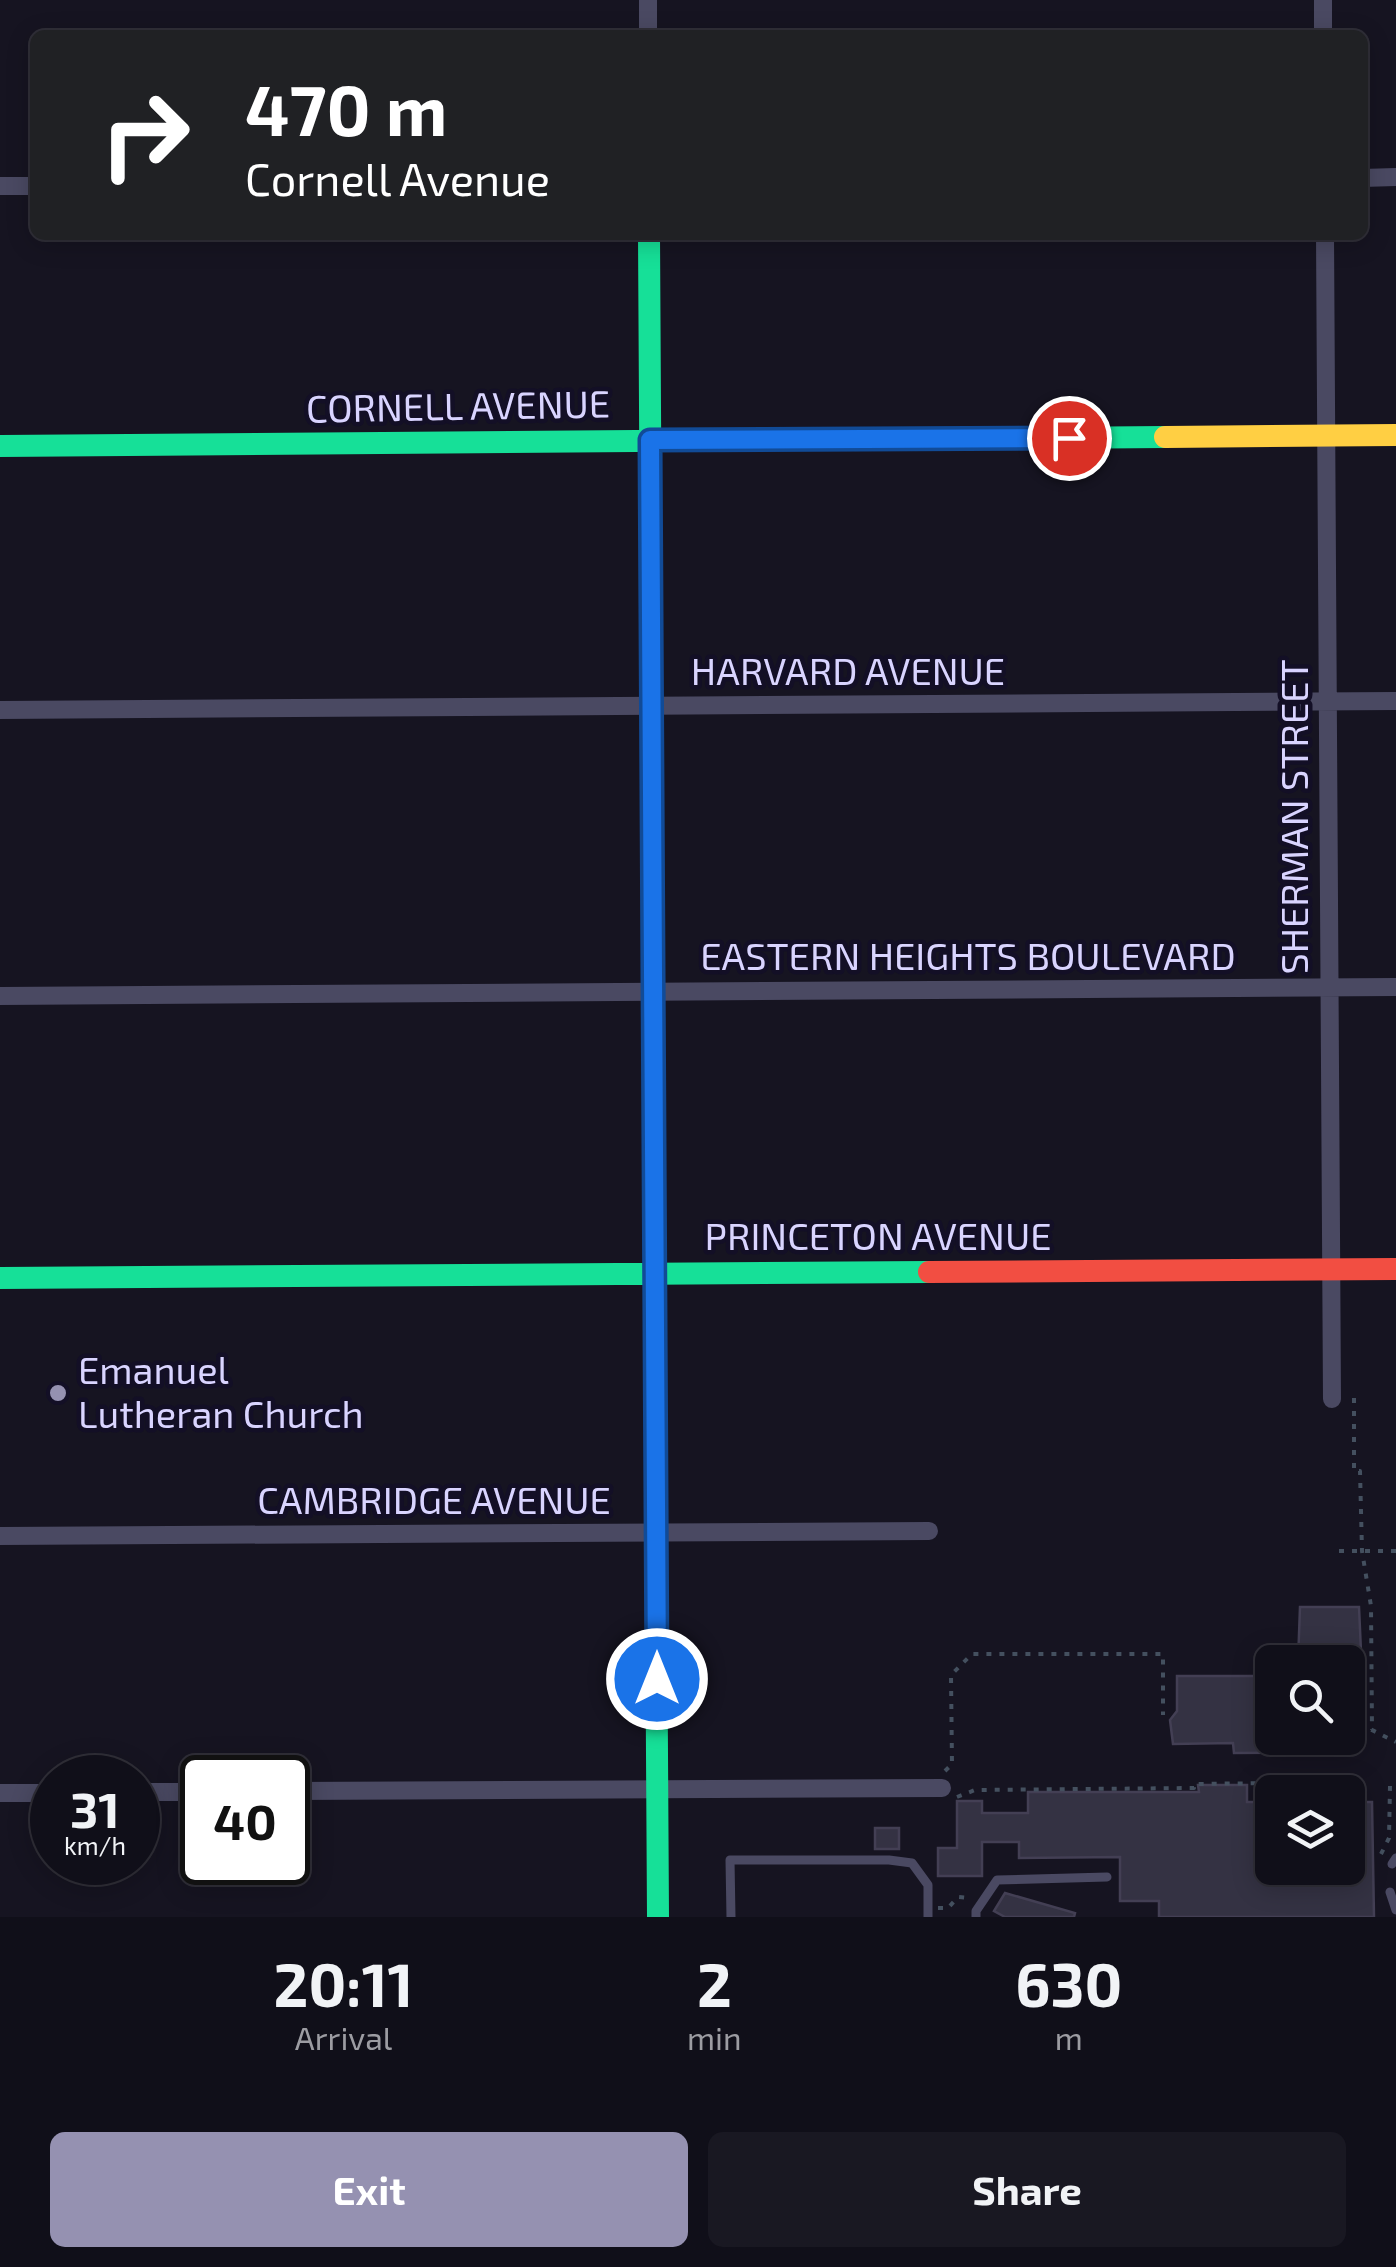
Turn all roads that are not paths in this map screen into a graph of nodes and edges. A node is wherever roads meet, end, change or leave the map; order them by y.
1 (648, 0) edge
2 (1323, 0) edge
3 (648, 30) edge
4 (1323, 30) edge
5 (1396, 177) edge
6 (1368, 178) edge
7 (0, 186) edge
8 (30, 186) edge
9 (649, 240) edge
10 (1325, 240) edge
11 (1396, 435) edge
12 (1326, 436) junction
13 (650, 440) junction
14 (0, 446) edge
15 (1327, 702) junction
16 (1396, 702) edge
17 (652, 706) junction
18 (0, 710) edge
19 (1396, 987) edge
20 (1329, 988) junction
21 (653, 992) junction
22 (0, 996) edge
23 (1396, 1269) edge
24 (1330, 1270) junction
25 (655, 1274) junction
26 (0, 1278) edge
27 (1332, 1398) dead end
28 (929, 1531) dead end
29 (657, 1532) junction
30 (0, 1536) edge
31 (943, 1788) road end
32 (656, 1789) junction
33 (310, 1791) edge
34 (0, 1793) edge
35 (30, 1793) edge
36 (1107, 1877) dead end
37 (1390, 1892) dead end
38 (1396, 1910) edge
39 (931, 1912) edge
40 (658, 1917) edge
41 (730, 1917) edge
42 (976, 1917) edge

1 - 3 street
2 - 4 street
5 - 6 street
7 - 8 street
9 - 13 street
10 - 12 street, SHERMAN STREET
11 - 12 street, CORNELL AVENUE
12 - 13 street, CORNELL AVENUE
12 - 15 street, SHERMAN STREET
13 - 14 street, CORNELL AVENUE
13 - 17 street
15 - 16 street, HARVARD AVENUE
15 - 17 street, HARVARD AVENUE
15 - 20 street, SHERMAN STREET
17 - 18 street, HARVARD AVENUE
17 - 21 street
19 - 20 street, EASTERN HEIGHTS BOULEVARD
20 - 21 street, EASTERN HEIGHTS BOULEVARD
20 - 24 street, SHERMAN STREET
21 - 22 street, EASTERN HEIGHTS BOULEVARD
21 - 25 street
23 - 24 street, PRINCETON AVENUE
24 - 25 street, PRINCETON AVENUE
24 - 27 street, SHERMAN STREET
25 - 26 street, PRINCETON AVENUE
25 - 29 street
28 - 29 street, CAMBRIDGE AVENUE
29 - 30 street, CAMBRIDGE AVENUE
29 - 32 street
31 - 32 street
32 - 33 street
32 - 40 street
34 - 35 street
36 - 42 lane
37 - 38 lane
39 - 41 lane

